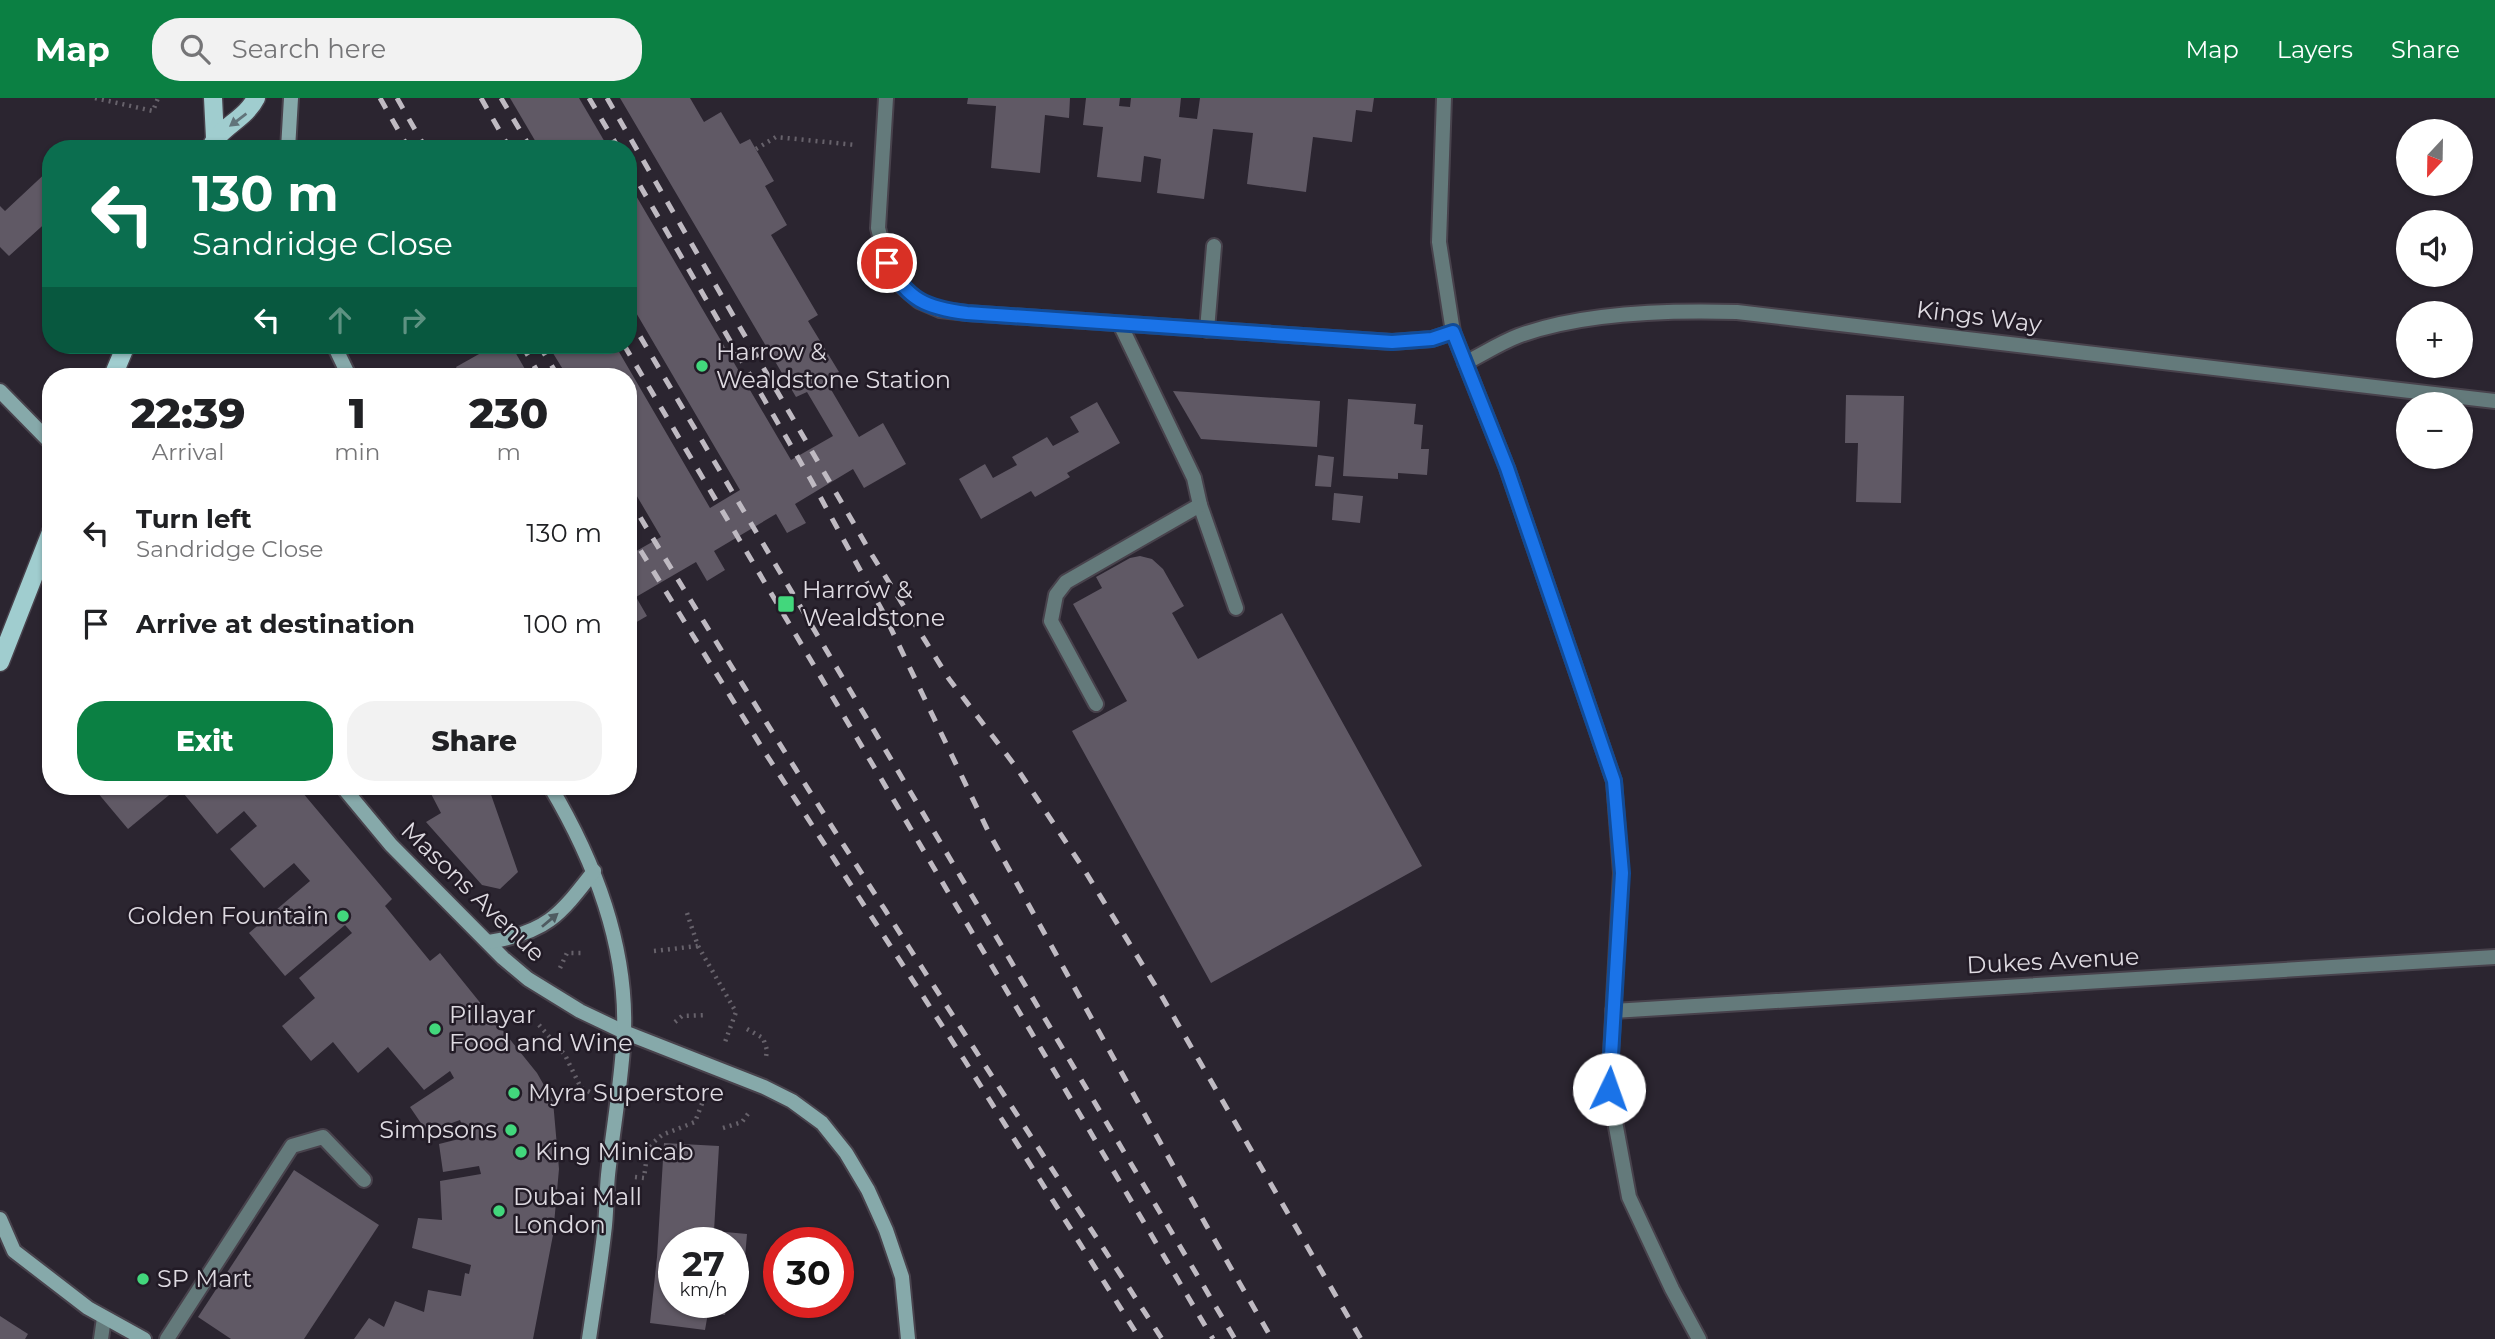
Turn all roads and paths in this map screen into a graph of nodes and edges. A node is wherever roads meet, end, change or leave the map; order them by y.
1 (95, 98) edge
2 (158, 98) edge
3 (213, 98) edge
4 (257, 98) edge
5 (290, 98) edge
6 (886, 98) edge
7 (1444, 98) edge
8 (215, 140) edge
9 (220, 140) edge
10 (288, 140) edge
11 (883, 146) junction
12 (756, 149) dead end
13 (1214, 246) dead end
14 (1120, 324) junction
15 (1208, 330) junction
16 (1453, 332) junction
17 (1465, 363) junction
18 (0, 391) edge
19 (2495, 401) edge
20 (42, 434) edge
21 (1200, 505) junction
22 (42, 555) edge
23 (1236, 608) dead end
24 (0, 662) edge
25 (1096, 704) dead end
26 (349, 795) edge
27 (555, 795) edge
28 (594, 872) junction
29 (687, 913) dead end
30 (489, 942) junction
31 (698, 946) junction
32 (654, 951) dead end
33 (583, 953) dead end
34 (2495, 957) edge
35 (559, 972) dead end
36 (1613, 1011) junction
37 (706, 1015) dead end
38 (673, 1023) dead end
39 (539, 1025) dead end
40 (747, 1029) dead end
41 (624, 1032) junction
42 (728, 1032) dead end
43 (766, 1060) dead end
44 (618, 1107) junction
45 (699, 1110) dead end
46 (631, 1177) dead end
47 (364, 1181) dead end
48 (0, 1219) edge
49 (7, 1250) edge
50 (104, 1318) junction
51 (102, 1339) edge
52 (144, 1339) edge
53 (167, 1339) edge
54 (589, 1339) edge
55 (908, 1339) edge
56 (1699, 1339) edge

1 - 2 path
3 - 8 main road
4 -> 9 main road
5 - 10 street
6 - 11 street
7 - 16 street
11 - 12 path
11 - 14 street
13 - 15 street
14 - 15 street
14 - 21 street
15 - 16 street
16 - 17 street
17 - 19 street, Kings Way
17 - 36 street
18 - 20 street
21 - 23 street
21 - 25 street
22 - 24 main road
26 - 30 street, Masons Avenue
27 - 28 street
30 -> 28 street
28 - 41 street
29 - 31 path
30 - 41 street, Masons Avenue
31 - 32 path
31 - 42 path
33 - 35 path
34 - 36 street, Dukes Avenue
36 - 56 street
37 - 38 path
39 - 44 path
40 - 43 path
41 - 44 street
41 - 55 street, Masons Avenue
44 - 54 street
45 - 46 path
47 - 53 street
48 - 49 street
49 - 50 street
50 - 51 street
50 - 52 street

